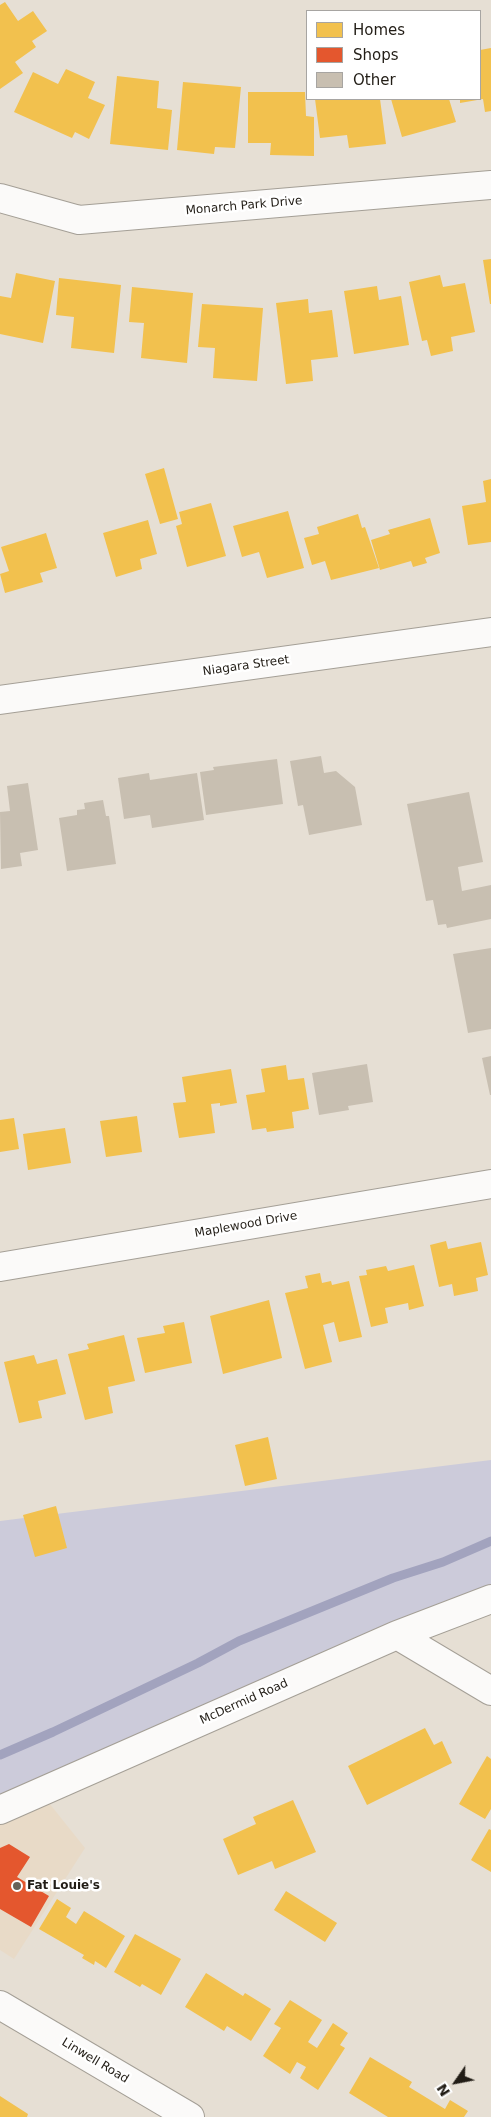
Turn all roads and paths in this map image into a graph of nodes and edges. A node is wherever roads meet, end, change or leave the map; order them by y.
1 (491, 185) edge
2 (0, 198) edge
3 (491, 632) edge
4 (0, 700) edge
5 (491, 1184) edge
6 (0, 1267) edge
7 (491, 1599) edge
8 (397, 1635) junction
9 (491, 1691) edge
10 (0, 1810) edge
11 (0, 2005) edge
12 (190, 2117) edge

1 - 2 street, Monarch Park Drive
3 - 4 street, Niagara Street
5 - 6 street, Maplewood Drive
7 - 8 street, McDermid Road
8 - 9 street
8 - 10 street, McDermid Road
11 - 12 street, Linwell Road

